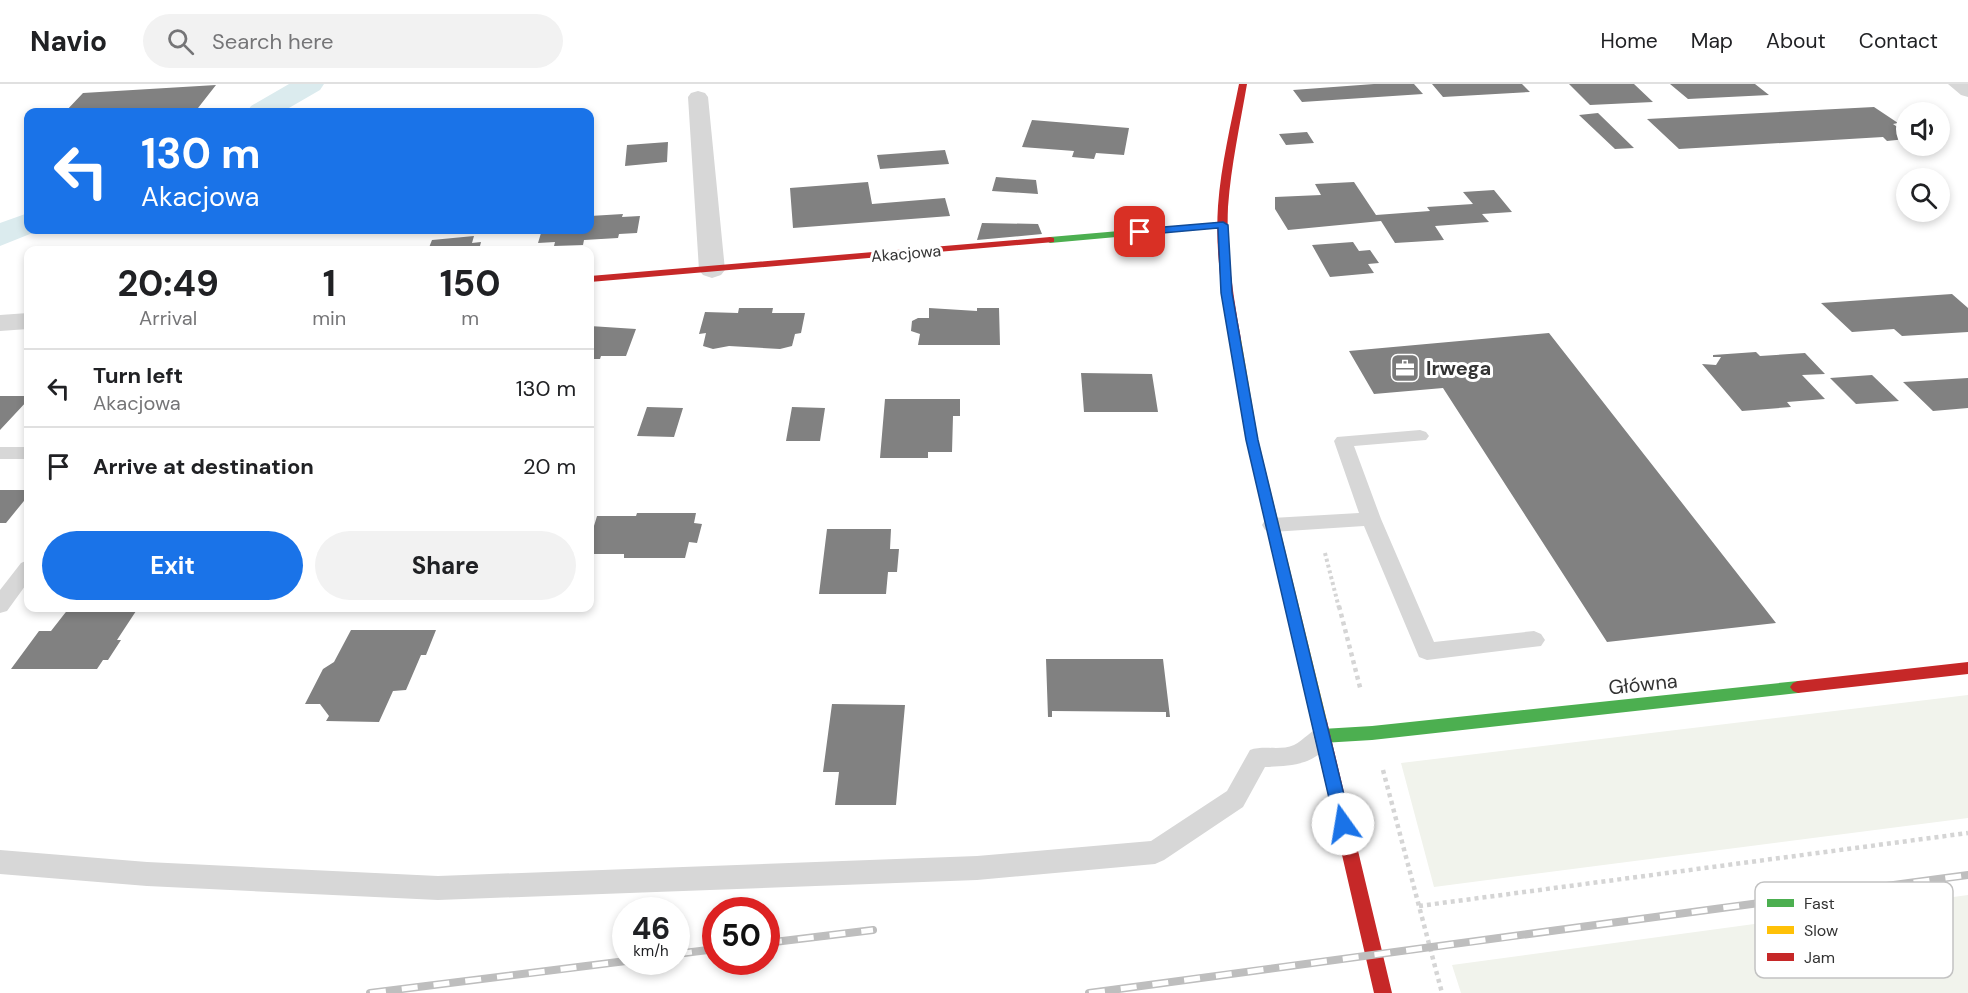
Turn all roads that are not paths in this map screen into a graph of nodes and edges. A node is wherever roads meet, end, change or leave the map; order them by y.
1 (1243, 84) edge
2 (1958, 84) edge
3 (1968, 91) edge
4 (698, 97) dead end
5 (1223, 225) junction
6 (712, 270) junction
7 (594, 279) edge
8 (24, 321) edge
9 (0, 323) edge
10 (1420, 436) dead end
11 (0, 453) edge
12 (24, 453) edge
13 (1371, 519) junction
14 (1272, 525) junction
15 (24, 573) edge
16 (0, 604) edge
17 (1534, 640) dead end
18 (1968, 668) edge
19 (1322, 736) junction
20 (0, 862) edge
21 (1383, 993) edge

1 - 5 street
2 - 3 street
4 - 6 street
5 - 6 street, Akacjowa
5 - 14 street
6 - 7 street, Akacjowa
8 - 9 street
10 - 13 lane
11 - 12 lane
13 - 14 lane
13 - 17 lane
14 - 19 street
15 - 16 lane
18 - 19 street, Główna
19 - 20 lane
19 - 21 street

